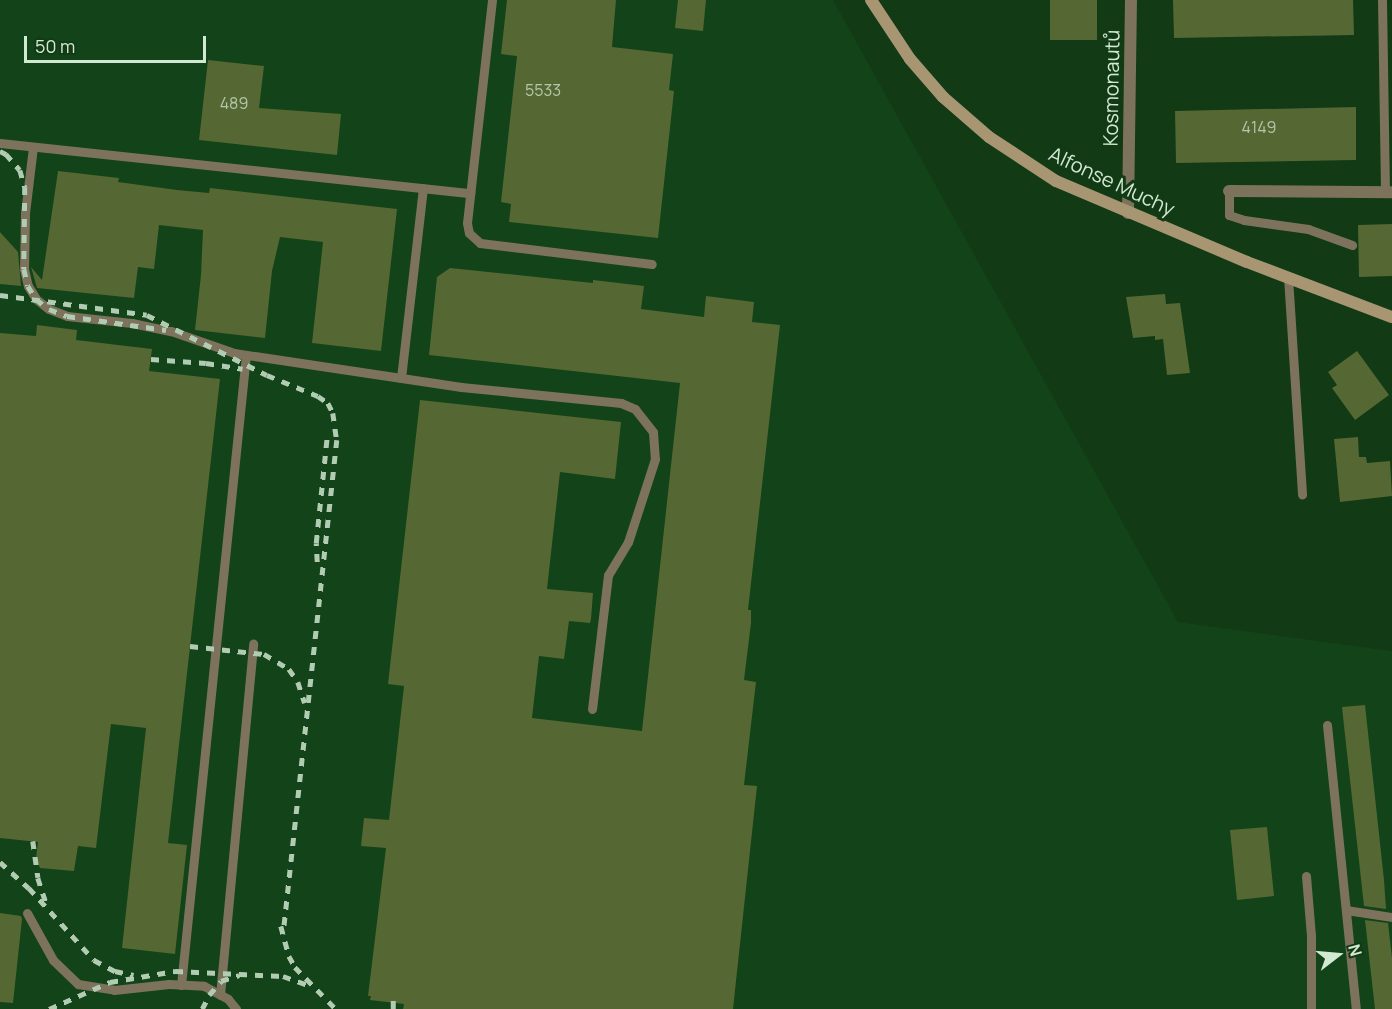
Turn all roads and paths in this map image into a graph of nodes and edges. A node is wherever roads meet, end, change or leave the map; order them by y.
1 (492, 0) edge
2 (871, 0) edge
3 (1131, 0) edge
4 (1382, 0) edge
5 (0, 143) edge
6 (33, 147) junction
7 (423, 188) junction
8 (1229, 191) joint
9 (1388, 192) edge
10 (470, 193) junction
11 (1128, 213) junction
12 (1352, 244) dead end
13 (652, 264) dead end
14 (1288, 277) junction
15 (1392, 317) edge
16 (246, 355) junction
17 (401, 378) junction
18 (1302, 495) dead end
19 (253, 644) dead end
20 (592, 709) dead end
21 (1327, 725) dead end
22 (1306, 876) dead end
23 (1346, 910) junction
24 (27, 913) dead end
25 (1392, 917) edge
26 (181, 985) junction
27 (220, 995) junction
28 (236, 1009) edge
29 (1311, 1009) edge
30 (1356, 1009) edge

1 - 10 lane
2 - 11 main road, Alfonse Muchy
3 - 11 street, Kosmonautů
4 - 9 lane
5 - 6 lane
6 - 7 lane
6 - 16 lane
7 - 10 lane
7 - 17 lane
8 - 9 street
8 - 12 lane
10 - 13 lane
11 - 14 main road, Alfonse Muchy
14 - 15 main road, Alfonse Muchy
14 - 18 lane
16 - 17 lane
16 - 26 lane
17 - 20 lane
19 - 27 lane
21 - 23 lane
22 - 29 lane
23 - 25 lane
23 - 30 lane
24 - 26 lane
26 - 27 lane
27 - 28 lane

